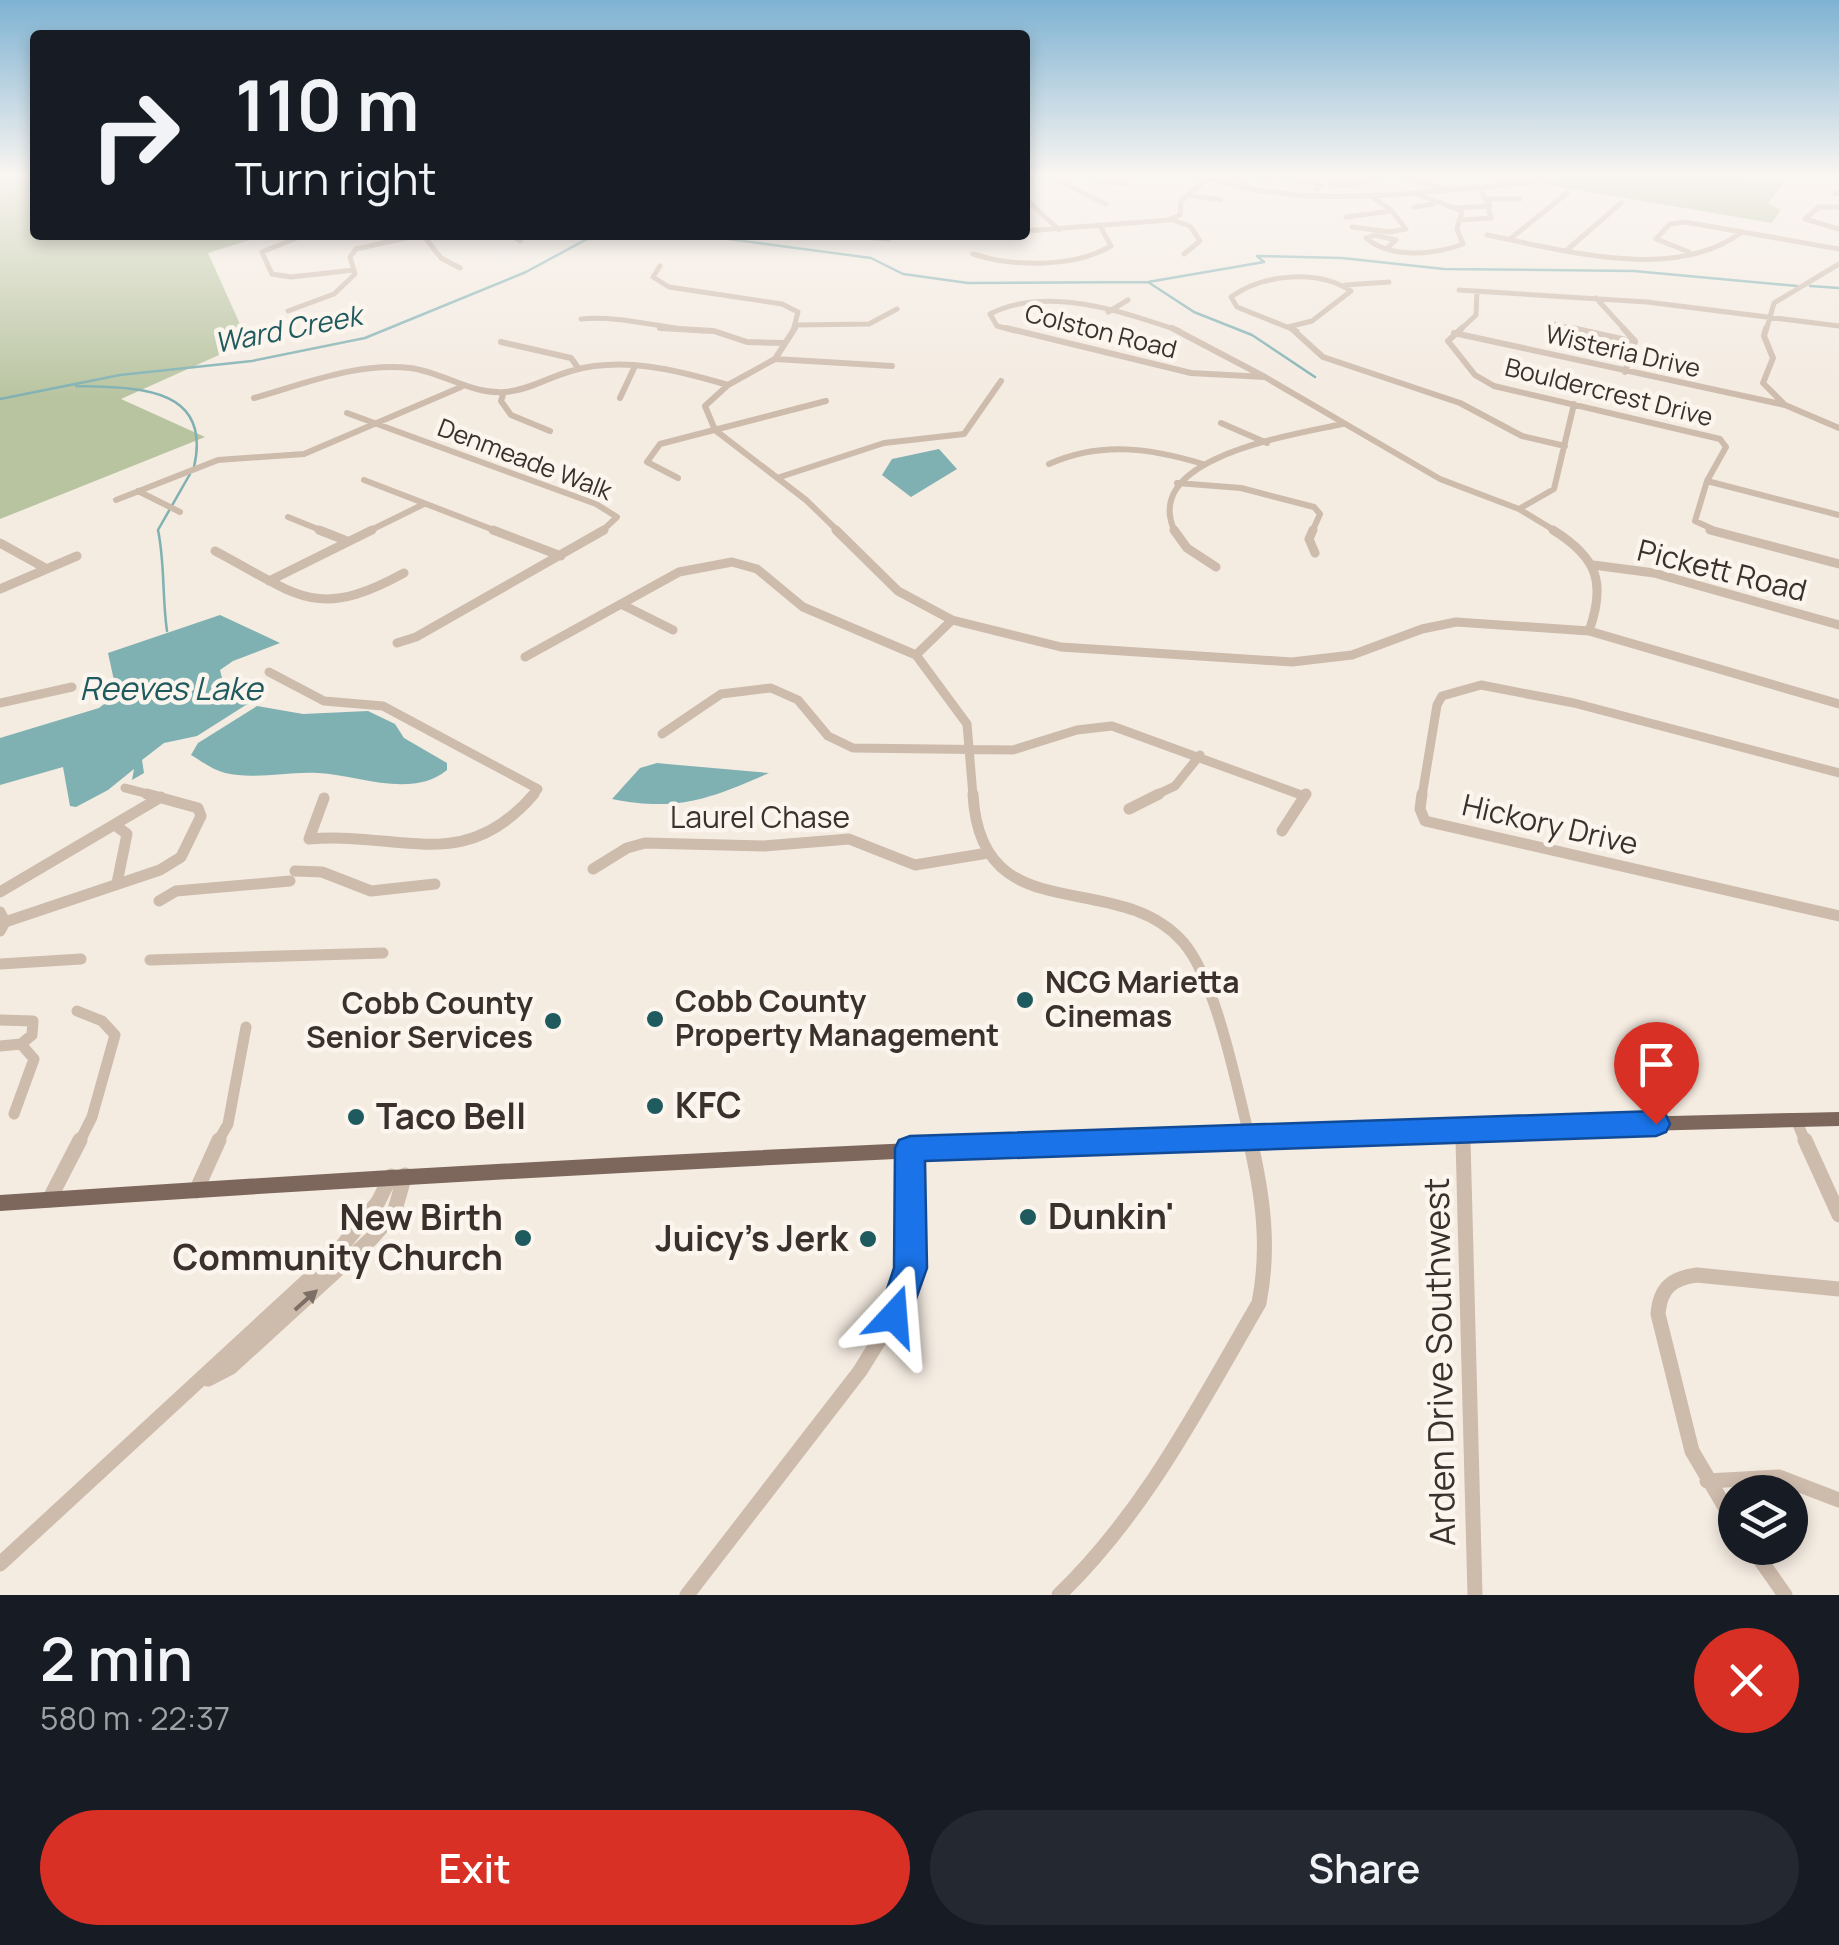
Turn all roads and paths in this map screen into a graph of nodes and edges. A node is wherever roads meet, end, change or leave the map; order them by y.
1 (271, 249) edge
2 (356, 249) edge
3 (434, 249) edge
4 (1107, 249) edge
5 (1190, 249) edge
6 (1393, 249) edge
7 (1433, 249) edge
8 (1682, 249) edge
9 (1709, 249) edge
10 (1567, 250) edge
11 (973, 254) dead end
12 (1184, 254) dead end
13 (1692, 254) junction
14 (1839, 264) edge
15 (660, 266) dead end
16 (460, 268) dead end
17 (354, 270) junction
18 (1830, 270) junction
19 (1839, 273) edge
20 (286, 277) junction
21 (1389, 282) dead end
22 (274, 284) dead end
23 (1344, 285) junction
24 (1459, 290) dead end
25 (1478, 291) junction
26 (1596, 298) junction
27 (1128, 300) dead end
28 (608, 307) dead end
29 (898, 309) dead end
30 (288, 311) dead end
31 (1108, 312) junction
32 (603, 317) junction
33 (581, 319) dead end
34 (1767, 320) junction
35 (878, 322) junction
36 (1552, 324) dead end
37 (797, 325) junction
38 (1288, 326) junction
39 (1839, 326) edge
40 (895, 328) dead end
41 (1453, 333) junction
42 (501, 342) dead end
43 (1635, 342) junction
44 (784, 343) junction
45 (775, 359) junction
46 (635, 366) junction
47 (892, 366) dead end
48 (579, 369) junction
49 (1625, 372) junction
50 (1264, 377) junction
51 (1001, 381) dead end
52 (728, 385) junction
53 (461, 386) junction
54 (504, 392) junction
55 (254, 398) dead end
56 (620, 398) dead end
57 (826, 402) dead end
58 (1574, 404) junction
59 (1785, 405) junction
60 (347, 413) dead end
61 (373, 423) junction
62 (1221, 423) dead end
63 (1342, 424) junction
64 (1839, 428) edge
65 (715, 430) junction
66 (550, 431) dead end
67 (1268, 443) junction
68 (1565, 446) junction
69 (280, 458) junction
70 (1049, 464) dead end
71 (1203, 464) junction
72 (274, 470) dead end
73 (678, 478) dead end
74 (777, 478) junction
75 (364, 480) dead end
76 (1707, 481) junction
77 (1176, 484) junction
78 (138, 491) junction
79 (116, 500) dead end
80 (424, 504) junction
81 (1520, 509) junction
82 (180, 512) dead end
83 (1839, 514) edge
84 (288, 517) dead end
85 (347, 541) junction
86 (0, 543) edge
87 (215, 552) dead end
88 (1315, 554) dead end
89 (76, 556) dead end
90 (560, 556) junction
91 (1592, 564) junction
92 (1839, 564) edge
93 (1216, 567) dead end
94 (47, 568) junction
95 (404, 574) dead end
96 (269, 581) junction
97 (0, 589) edge
98 (623, 605) junction
99 (952, 620) junction
100 (1839, 624) edge
101 (673, 630) dead end
102 (1589, 631) junction
103 (397, 643) dead end
104 (916, 654) junction
105 (525, 657) dead end
106 (269, 672) dead end
107 (72, 687) dead end
108 (0, 702) edge
109 (1839, 704) edge
110 (662, 734) dead end
111 (972, 751) junction
112 (1200, 756) junction
113 (1839, 773) edge
114 (126, 788) dead end
115 (161, 796) junction
116 (324, 798) dead end
117 (1129, 809) dead end
118 (115, 824) junction
119 (1282, 832) dead end
120 (988, 854) junction
121 (593, 868) dead end
122 (116, 883) junction
123 (434, 884) dead end
124 (0, 892) edge
125 (159, 901) dead end
126 (1839, 916) edge
127 (2, 922) edge
128 (382, 952) dead end
129 (81, 959) dead end
130 (150, 960) dead end
131 (0, 964) edge
132 (77, 1011) dead end
133 (0, 1020) edge
134 (246, 1027) dead end
135 (21, 1044) junction
136 (0, 1046) edge
137 (14, 1114) dead end
138 (1839, 1119) edge
139 (1796, 1120) junction
140 (1460, 1128) junction
141 (1246, 1136) junction
142 (910, 1148) junction
143 (398, 1175) junction
144 (196, 1191) junction
145 (48, 1200) junction
146 (0, 1204) edge
147 (1839, 1215) edge
148 (1839, 1289) edge
149 (1707, 1481) junction
150 (1718, 1498) edge
151 (1839, 1500) edge
152 (0, 1564) edge
153 (1764, 1565) edge
154 (688, 1595) edge
155 (1059, 1595) edge
156 (1475, 1595) edge
157 (1785, 1595) edge

1 - 20 street
2 - 17 street
3 - 16 street
4 - 11 street
5 - 12 street
6 - 7 street
8 - 13 street
9 - 13 street
10 - 13 street
14 - 18 street
15 - 37 street
17 - 20 street
17 - 30 street
18 - 19 street
18 - 34 street
20 - 22 street
21 - 23 street
23 - 38 street
23 - 38 street
24 - 25 street
25 - 26 street
25 - 41 street
26 - 34 street
26 - 43 street
27 - 31 street
28 - 32 street
29 - 35 street
31 - 50 street, Colston Road
31 - 50 street, Colston Road
32 - 33 street
32 - 44 street
34 - 39 street
34 - 59 street
35 - 37 street
35 - 40 street
36 - 43 street
37 - 44 street
38 - 68 street
41 - 49 street, Wisteria Drive
41 - 58 street, Bouldercrest Drive
42 - 48 street
43 - 49 street
44 - 45 street
45 - 47 street
45 - 52 street
46 - 48 street
46 - 52 street
46 - 56 street
48 - 54 street
49 - 59 street, Wisteria Drive
50 - 63 street, Colston Road
51 - 74 street
52 - 65 street
53 - 54 street
53 - 55 street
53 - 61 street
54 - 66 street
57 - 65 street
58 - 68 street
58 - 76 street, Bouldercrest Drive
59 - 64 street, Wisteria Drive
60 - 61 street, Denmeade Walk
61 - 69 street
61 - 90 street, Denmeade Walk
62 - 67 street
63 - 67 street
63 - 81 street, Colston Road
65 - 73 street
65 - 74 street
67 - 71 street
68 - 81 street
69 - 72 street
69 - 78 street
70 - 71 street
71 - 77 street
74 - 99 street
75 - 80 street
76 - 83 street
76 - 92 street, Bouldercrest Drive
77 - 88 street
77 - 93 street
78 - 79 street
78 - 82 street
80 - 85 street
80 - 90 street
81 - 91 street, Colston Road
84 - 85 street
85 - 96 street
86 - 94 street
87 - 96 street
89 - 94 street
90 - 103 street, Denmeade Walk
91 - 100 street, Pickett Road
91 - 102 street
94 - 97 street
95 - 96 street
98 - 101 street
98 - 104 street
98 - 105 street
99 - 102 street
99 - 104 street
102 - 109 street
104 - 111 street
106 - 116 street
107 - 108 street
110 - 111 street
111 - 112 street
111 - 120 street
112 - 117 street
112 - 119 street
113 - 126 street, Hickory Drive
114 - 115 street
115 - 118 street
115 - 122 street
118 - 122 street
118 - 124 street
120 - 121 street, Laurel Chase
120 - 141 street
122 - 127 street
123 - 125 street
128 - 130 street
129 - 131 street
132 - 145 street
133 - 135 street
134 - 144 street
135 - 136 street
135 - 137 street
138 - 139 main road
139 - 140 main road
139 - 147 street
140 - 141 main road
140 - 156 street, Arden Drive Southwest
141 - 142 main road
141 - 155 street
142 - 143 main road
142 - 154 street
143 - 144 main road
143 - 152 street
144 - 145 main road
145 - 146 main road
148 - 149 street
149 - 150 street
149 - 151 street
153 - 157 street

